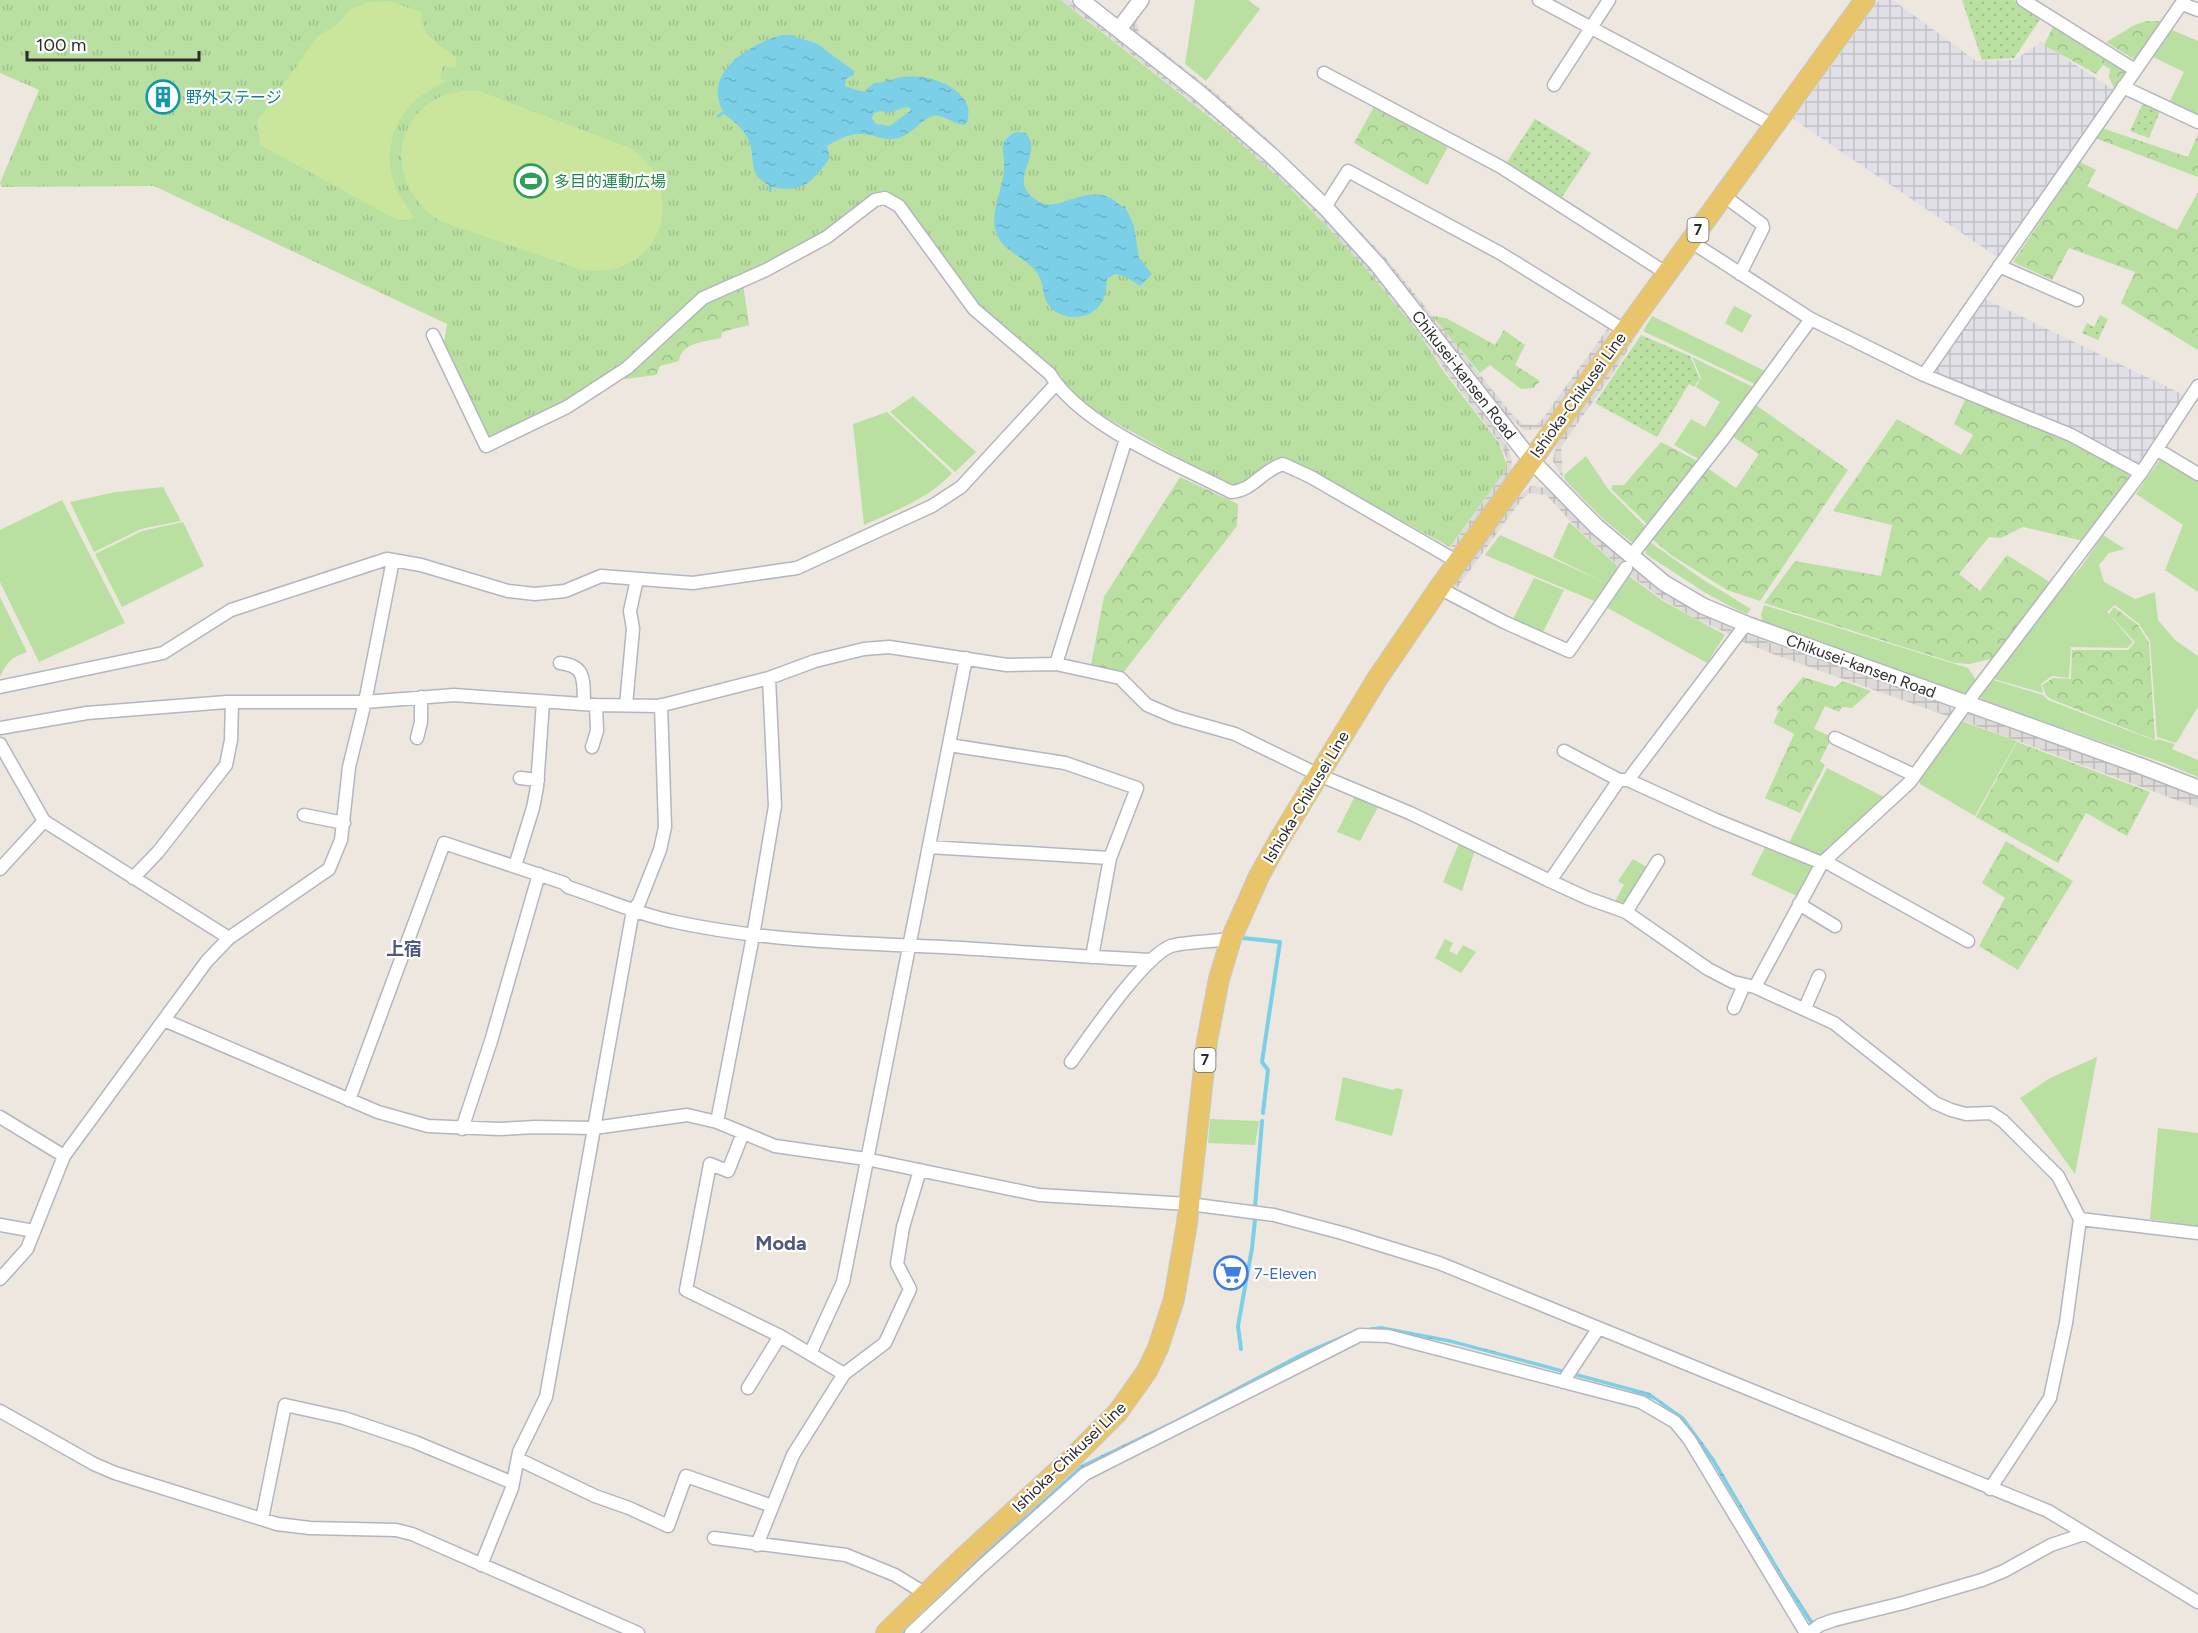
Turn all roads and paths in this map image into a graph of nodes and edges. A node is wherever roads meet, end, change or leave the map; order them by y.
1 (1081, 0) edge
2 (1141, 0) edge
3 (1539, 0) edge
4 (1609, 0) edge
5 (1865, 0) edge
6 (2023, 0) edge
7 (2183, 2) edge
8 (2198, 10) edge
9 (1591, 28) junction
10 (1119, 29) junction
11 (2135, 70) junction
12 (1324, 74) dead end
13 (1554, 85) dead end
14 (2123, 87) junction
15 (2198, 122) edge
16 (1775, 126) junction
17 (1724, 196) junction
18 (1325, 207) junction
19 (1690, 241) junction
20 (1999, 266) junction
21 (1666, 273) junction
22 (1740, 274) junction
23 (2077, 300) dead end
24 (1811, 319) junction
25 (1624, 330) junction
26 (433, 335) dead end
27 (1924, 375) junction
28 (1056, 384) junction
29 (2198, 387) edge
30 (1126, 439) junction
31 (2158, 450) junction
32 (1531, 460) junction
33 (2141, 473) junction
34 (2198, 474) edge
35 (393, 560) junction
36 (1458, 562) junction
37 (1629, 562) junction
38 (637, 579) junction
39 (1439, 588) junction
40 (1746, 624) junction
41 (966, 658) junction
42 (560, 663) dead end
43 (1056, 664) junction
44 (769, 678) junction
45 (0, 687) edge
46 (421, 697) junction
47 (232, 702) junction
48 (365, 702) junction
49 (543, 702) junction
50 (1966, 704) junction
51 (590, 705) junction
52 (626, 705) junction
53 (661, 705) junction
54 (0, 728) edge
55 (417, 738) dead end
56 (1835, 738) dead end
57 (0, 744) edge
58 (949, 745) junction
59 (592, 747) dead end
60 (1564, 751) dead end
61 (1319, 775) junction
62 (1914, 775) junction
63 (520, 778) dead end
64 (538, 780) junction
65 (1624, 780) junction
66 (2198, 788) edge
67 (304, 815) dead end
68 (44, 821) junction
69 (344, 823) junction
70 (929, 848) junction
71 (1110, 858) junction
72 (1658, 861) dead end
73 (1824, 862) junction
74 (515, 866) junction
75 (0, 869) edge
76 (539, 874) junction
77 (133, 878) junction
78 (1550, 881) junction
79 (1799, 904) junction
80 (633, 910) junction
81 (1626, 912) junction
82 (1835, 926) dead end
83 (753, 936) junction
84 (229, 938) junction
85 (1231, 939) junction
86 (1968, 941) dead end
87 (910, 946) junction
88 (1092, 957) junction
89 (1152, 960) junction
90 (1819, 976) dead end
91 (1750, 986) junction
92 (1734, 1008) dead end
93 (1805, 1008) junction
94 (164, 1020) junction
95 (1071, 1062) dead end
96 (349, 1100) junction
97 (0, 1116) edge
98 (717, 1122) junction
99 (594, 1128) junction
100 (462, 1129) junction
101 (743, 1133) junction
102 (64, 1156) junction
103 (866, 1159) junction
104 (920, 1170) junction
105 (1189, 1204) junction
106 (2080, 1219) junction
107 (0, 1225) edge
108 (34, 1231) junction
109 (2198, 1233) edge
110 (0, 1279) edge
111 (1598, 1329) junction
112 (780, 1336) junction
113 (810, 1354) junction
114 (844, 1374) junction
115 (1563, 1382) junction
116 (748, 1388) dead end
117 (0, 1411) edge
118 (518, 1459) junction
119 (513, 1483) junction
120 (1990, 1489) junction
121 (772, 1506) junction
122 (262, 1519) junction
123 (2084, 1534) junction
124 (714, 1538) dead end
125 (757, 1545) junction
126 (481, 1565) junction
127 (926, 1594) junction
128 (2198, 1602) edge
129 (638, 1633) edge
130 (886, 1633) edge
131 (911, 1633) edge
132 (1808, 1633) edge

1 - 10 street, Chikusei-kansen Road
2 - 10 street
3 - 9 street
4 - 9 street
5 - 16 main road, Ishioka-Chikusei Line / 7
6 - 11 street
7 - 8 street
7 - 11 street
9 - 13 street
9 - 16 street
10 - 18 street, Chikusei-kansen Road
11 - 14 street
12 - 21 street
14 - 15 street
14 - 20 street
16 - 17 main road, Ishioka-Chikusei Line / 7
17 - 19 main road, Ishioka-Chikusei Line / 7
17 - 22 street
18 - 25 street
18 - 32 street, Chikusei-kansen Road
19 - 21 main road, Ishioka-Chikusei Line / 7
19 - 22 street
20 - 23 street
20 - 27 street
21 - 25 main road, Ishioka-Chikusei Line / 7
22 - 24 street
24 - 27 street
24 - 37 street
25 - 32 main road, Ishioka-Chikusei Line / 7
26 - 28 street
27 - 33 street
28 - 30 street
28 - 38 street
29 - 31 street
30 - 36 street
30 - 43 street
31 - 33 street
31 - 34 street
32 - 36 main road, Ishioka-Chikusei Line / 7
32 - 37 street, Chikusei-kansen Road
33 - 50 street
35 - 38 street
35 - 45 street
35 - 48 street
36 - 39 main road, Ishioka-Chikusei Line / 7
37 - 39 street
37 - 40 street, Chikusei-kansen Road
38 - 52 street
39 - 61 main road, Ishioka-Chikusei Line / 7
40 - 50 street, Chikusei-kansen Road
40 - 65 street
41 - 43 street
41 - 44 street
41 - 58 street
42 - 51 street
43 - 61 street
44 - 53 street
44 - 83 street
46 - 48 street
46 - 49 street
46 - 55 street
47 - 48 street
47 - 54 street
47 - 77 street
48 - 69 street
49 - 51 street
49 - 64 street
50 - 62 street
50 - 66 street, Chikusei-kansen Road
51 - 52 street
51 - 59 street
52 - 53 street
53 - 80 street
56 - 62 street
57 - 68 street
58 - 70 street
58 - 71 street
60 - 65 street
61 - 78 street
61 - 85 main road, Ishioka-Chikusei Line / 7
62 - 73 street
63 - 64 street
64 - 74 street
65 - 73 street
65 - 78 street
67 - 69 street
68 - 75 street
68 - 77 street
69 - 84 street
70 - 71 street
70 - 87 street
71 - 88 street
72 - 81 street
73 - 79 street
73 - 86 street
74 - 76 street
74 - 96 street
76 - 80 street
76 - 100 street
77 - 84 street
78 - 81 street
79 - 82 street
79 - 91 street
80 - 83 street
80 - 99 street
81 - 91 street
83 - 87 street
83 - 98 street
84 - 94 street
85 - 89 street
85 - 105 main road, Ishioka-Chikusei Line / 7
87 - 88 street
87 - 103 street
88 - 89 street
89 - 95 street
90 - 93 street
91 - 92 street
91 - 93 street
93 - 106 street
94 - 96 street
94 - 102 street
96 - 100 street
97 - 102 street
98 - 99 street
98 - 101 street
99 - 100 street
99 - 118 street
101 - 103 street
101 - 112 street
102 - 108 street
103 - 104 street
103 - 113 street
104 - 105 street
104 - 114 street
105 - 111 street
105 - 127 main road, Ishioka-Chikusei Line / 7
106 - 109 street
106 - 120 street
107 - 108 street
108 - 110 street
111 - 115 street
111 - 120 street
112 - 113 street
112 - 116 street
113 - 114 street
114 - 121 street
115 - 131 street
115 - 132 street
117 - 122 street
118 - 119 street
118 - 121 street
119 - 122 street
119 - 126 street
120 - 123 street
121 - 125 street
122 - 126 street
123 - 128 street
123 - 132 street
124 - 125 street
125 - 127 street
126 - 129 street
127 - 130 main road, Ishioka-Chikusei Line / 7

